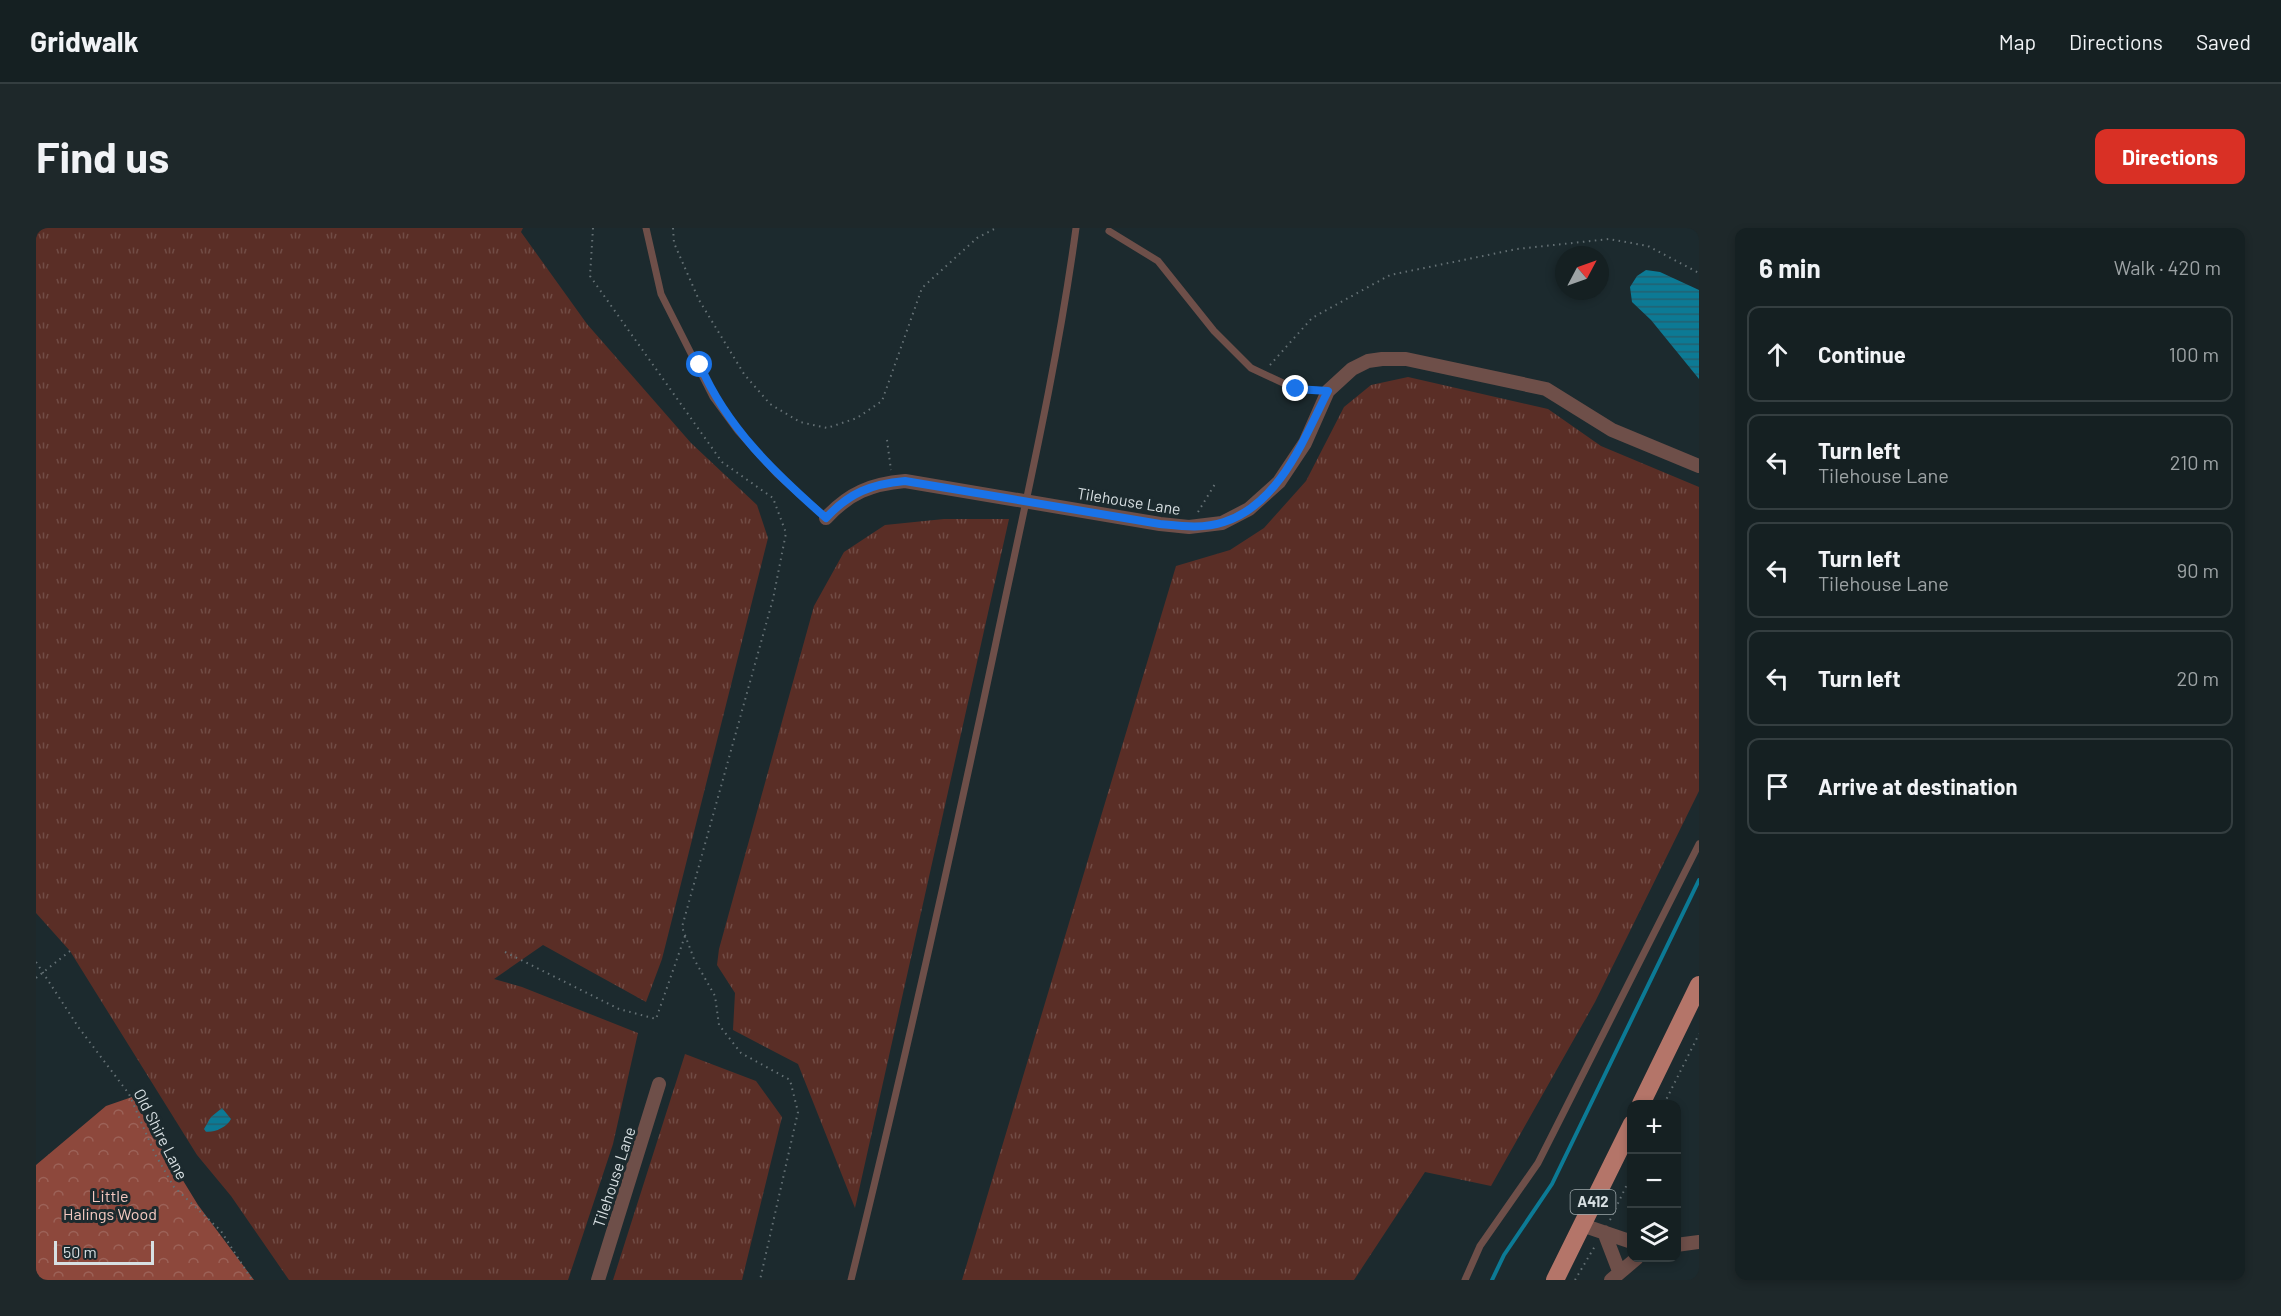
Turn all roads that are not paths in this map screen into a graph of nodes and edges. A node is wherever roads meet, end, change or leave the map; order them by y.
1 (646, 228) edge
2 (1076, 228) edge
3 (1110, 231) dead end
4 (1328, 391) junction
5 (1699, 466) edge
6 (826, 518) joint
7 (1699, 844) edge
8 (1699, 986) edge
9 (659, 1084) dead end
10 (1643, 1100) edge
11 (1627, 1134) edge
12 (1582, 1225) junction
13 (1604, 1233) junction
14 (1627, 1240) edge
15 (1699, 1242) edge
16 (1681, 1244) edge
17 (1631, 1262) edge
18 (1615, 1275) edge
19 (598, 1280) edge
20 (851, 1280) edge
21 (1465, 1280) edge
22 (1555, 1280) edge

1 - 6 lane
2 - 20 lane
3 - 4 lane
4 - 5 street, Tilehouse Lane
4 - 6 street, Tilehouse Lane
7 - 21 lane
8 - 10 main road
9 - 19 street, Tilehouse Lane
11 - 12 main road, A412
12 - 13 street
12 - 22 main road, A412
13 - 14 street
13 - 18 street
15 - 16 street
17 - 18 street

